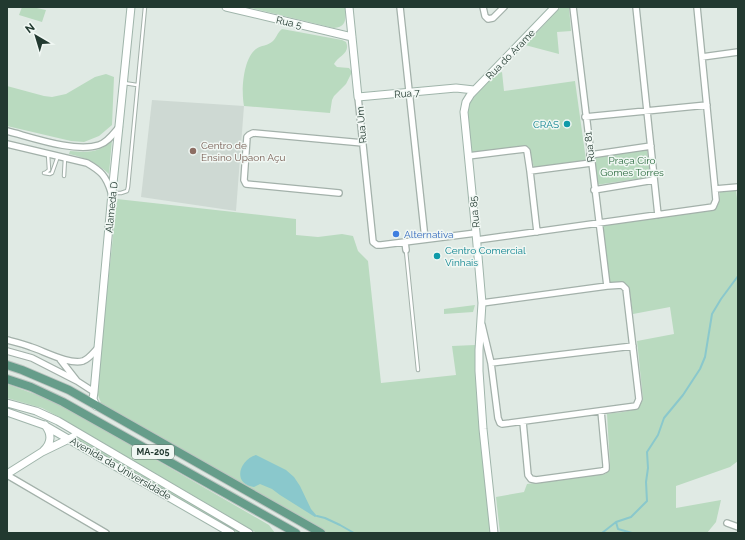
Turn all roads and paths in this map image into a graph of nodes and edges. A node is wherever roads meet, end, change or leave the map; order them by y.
1 (145, 7) edge
2 (226, 7) edge
3 (349, 7) edge
4 (400, 7) edge
5 (483, 7) edge
6 (504, 7) edge
7 (555, 7) edge
8 (573, 7) edge
9 (636, 7) edge
10 (697, 7) edge
11 (130, 9) edge
12 (352, 37) junction
13 (738, 52) edge
14 (702, 57) junction
15 (123, 83) junction
16 (138, 85) junction
17 (456, 88) junction
18 (474, 90) junction
19 (410, 92) junction
20 (358, 97) junction
21 (466, 102) junction
22 (707, 105) junction
23 (647, 110) junction
24 (585, 117) junction
25 (120, 126) junction
26 (7, 131) edge
27 (363, 143) junction
28 (7, 144) edge
29 (651, 146) junction
30 (48, 153) junction
31 (590, 154) junction
32 (58, 156) junction
33 (468, 156) junction
34 (65, 157) junction
35 (591, 163) junction
36 (530, 171) junction
37 (64, 176) dead end
38 (654, 180) junction
39 (738, 187) edge
40 (715, 189) junction
41 (594, 190) junction
42 (112, 193) junction
43 (339, 193) dead end
44 (658, 215) junction
45 (598, 224) junction
46 (537, 232) junction
47 (477, 237) junction
48 (425, 240) junction
49 (405, 242) junction
50 (406, 250) joint
51 (607, 286) junction
52 (482, 303) junction
53 (481, 323) junction
54 (7, 340) edge
55 (633, 346) junction
56 (97, 349) junction
57 (7, 351) edge
58 (59, 358) junction
59 (491, 363) junction
60 (7, 364) edge
61 (418, 370) dead end
62 (7, 379) edge
63 (77, 381) junction
64 (94, 392) junction
65 (7, 403) edge
66 (96, 406) junction
67 (601, 411) junction
68 (7, 412) edge
69 (50, 417) junction
70 (522, 422) junction
71 (44, 425) junction
72 (77, 432) junction
73 (70, 439) junction
74 (42, 452) junction
75 (7, 474) edge
76 (727, 523) dead end
77 (738, 527) edge
78 (284, 529) edge
79 (106, 533) edge
80 (231, 533) edge
81 (249, 533) edge
82 (296, 533) edge
83 (321, 533) edge
84 (494, 533) edge

1 - 16 lane
2 - 12 street, Rua 5
3 - 12 street, Rua Um
4 - 19 street
5 - 6 street
7 - 18 street, Rua do Arame
8 - 24 street, Rua 81
9 - 23 street
10 - 14 street
11 - 15 street, Alameda D
12 - 20 street, Rua Um
13 - 14 street
14 - 22 street
15 - 16 lane
15 - 25 street, Alameda D
16 - 42 lane
17 - 18 street, Rua 7
17 - 19 street, Rua 7
17 - 21 street
18 - 21 street, Rua do Arame
19 - 20 street, Rua 7
19 - 48 street
20 - 27 street, Rua Um
21 - 33 street, Rua 85
22 - 23 street
22 - 40 street
23 - 24 street
23 - 29 street
24 - 31 street, Rua 81
25 - 26 street
25 - 42 street, Alameda D
27 - 43 street
27 - 49 street, Rua Um
28 - 30 street
29 - 31 street
29 - 38 street
30 - 32 street
30 - 32 lane
31 - 35 street, Rua 81
32 - 34 street
33 - 36 street
33 - 47 street, Rua 85
34 - 37 lane
34 - 42 street
35 - 36 street
35 - 41 street, Rua 81
36 - 46 street
38 - 41 street
38 - 44 street
39 - 40 street
40 - 44 street
41 - 45 street, Rua 81
42 - 56 street, Alameda D
44 - 45 street
45 - 46 street
45 - 51 street, Rua 81
46 - 47 street
47 - 48 street
47 - 52 street, Rua 85
48 - 49 street
49 - 50 street
50 - 61 lane
51 - 52 street
51 - 55 street
52 - 53 street, Rua 85
53 - 59 street, Rua 85
53 - 84 street, Rua 85
54 - 58 street
55 - 59 street
55 - 67 street
56 - 58 street
56 - 64 street, Alameda D
57 - 63 street
58 - 63 street
59 - 70 street, Rua 85
60 - 66 main road, MA-205
62 - 78 main road, MA-205
63 - 64 street
64 - 66 street, Alameda D
65 - 69 street, Avenida da Universidade
66 - 83 main road, MA-205
67 - 70 street
67 - 70 street
68 - 71 street, Avenida da Universidade
69 - 71 street
69 - 72 street, Avenida da Universidade
71 - 73 street, Avenida da Universidade
71 - 74 street
72 - 73 street
72 - 81 street, Avenida da Universidade
73 - 74 street
73 - 80 street, Avenida da Universidade
74 - 75 street
75 - 79 street
76 - 77 street
78 - 82 main road, MA-205

